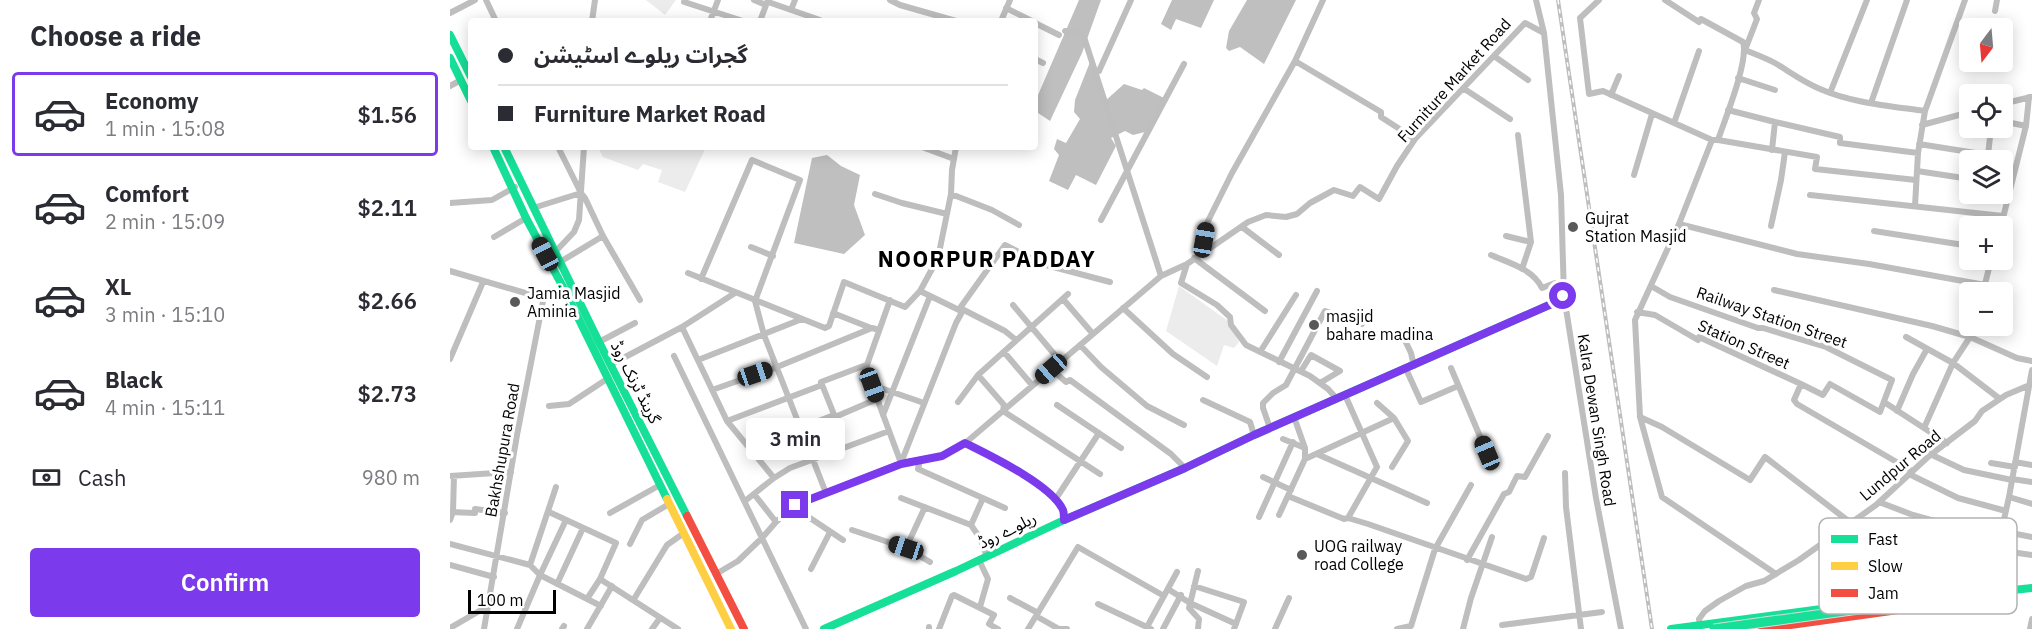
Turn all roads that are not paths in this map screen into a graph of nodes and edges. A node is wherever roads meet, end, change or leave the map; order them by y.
1 (475, 0) edge
2 (486, 0) edge
3 (595, 0) edge
4 (718, 0) edge
5 (754, 0) edge
6 (795, 0) edge
7 (890, 0) edge
8 (1010, 0) edge
9 (1131, 0) edge
10 (1323, 0) edge
11 (1536, 0) edge
12 (1599, 0) edge
13 (1665, 0) edge
14 (1759, 0) edge
15 (1867, 0) edge
16 (1907, 0) edge
17 (1965, 0) edge
18 (1997, 0) edge
19 (684, 2) dead end
20 (767, 2) edge
21 (1006, 8) junction
22 (791, 10) junction
23 (1995, 11) dead end
24 (714, 12) junction
25 (450, 14) edge
26 (495, 18) edge
27 (592, 18) edge
28 (711, 18) edge
29 (733, 18) edge
30 (761, 18) edge
31 (814, 18) edge
32 (946, 18) edge
33 (1002, 18) edge
34 (1025, 18) edge
35 (1038, 24) edge
36 (1544, 33) junction
37 (450, 36) edge
38 (1745, 50) junction
39 (1699, 51) dead end
40 (1494, 56) junction
41 (450, 58) edge
42 (1038, 60) edge
43 (1295, 61) junction
44 (1043, 63) dead end
45 (1184, 64) dead end
46 (1099, 71) dead end
47 (1620, 76) dead end
48 (466, 78) edge
49 (1738, 78) junction
50 (1528, 80) dead end
51 (450, 86) edge
52 (1463, 88) junction
53 (1775, 90) dead end
54 (1830, 93) junction
55 (1611, 95) junction
56 (2031, 97) edge
57 (2013, 101) edge
58 (1871, 103) junction
59 (1728, 110) junction
60 (1925, 111) junction
61 (1652, 114) junction
62 (1959, 115) edge
63 (1510, 120) dead end
64 (1775, 122) junction
65 (1674, 123) junction
66 (2013, 123) edge
67 (1922, 125) junction
68 (2026, 126) junction
69 (1518, 135) dead end
70 (1990, 138) edge
71 (1415, 140) junction
72 (1715, 140) junction
73 (1919, 144) junction
74 (494, 150) edge
75 (505, 150) edge
76 (560, 150) edge
77 (584, 150) edge
78 (930, 150) edge
79 (956, 150) edge
80 (1772, 150) junction
81 (1785, 152) junction
82 (1918, 153) junction
83 (954, 159) junction
84 (1128, 170) junction
85 (1917, 171) junction
86 (1634, 175) dead end
87 (1959, 177) edge
88 (2013, 178) edge
89 (1916, 180) junction
90 (522, 184) junction
91 (512, 188) junction
92 (581, 193) junction
93 (875, 194) dead end
94 (951, 194) junction
95 (1810, 195) dead end
96 (450, 202) edge
97 (2007, 204) edge
98 (1915, 206) junction
99 (533, 208) junction
100 (946, 214) junction
101 (2004, 216) joint
102 (526, 218) junction
103 (1101, 220) dead end
104 (1679, 224) junction
105 (1019, 225) dead end
106 (1242, 226) junction
107 (1771, 226) dead end
108 (1874, 231) dead end
109 (603, 236) junction
110 (1506, 236) dead end
111 (494, 237) dead end
112 (1531, 242) junction
113 (1959, 244) edge
114 (751, 247) dead end
115 (555, 252) junction
116 (1201, 254) junction
117 (1279, 255) dead end
118 (1491, 255) dead end
119 (773, 256) junction
120 (1194, 258) junction
121 (560, 262) junction
122 (1186, 264) junction
123 (1522, 269) junction
124 (450, 272) edge
125 (688, 273) dead end
126 (1161, 276) junction
127 (701, 279) junction
128 (483, 282) junction
129 (1110, 282) dead end
130 (1968, 282) edge
131 (1651, 286) junction
132 (564, 289) junction
133 (1774, 290) dead end
134 (920, 291) junction
135 (1317, 291) dead end
136 (735, 293) junction
137 (1296, 295) dead end
138 (544, 296) junction
139 (930, 296) junction
140 (1560, 299) junction
141 (640, 300) dead end
142 (890, 300) junction
143 (755, 302) junction
144 (1013, 305) dead end
145 (1123, 308) junction
146 (961, 310) junction
147 (1264, 311) dead end
148 (1637, 311) junction
149 (833, 313) junction
150 (802, 319) junction
151 (635, 323) dead end
152 (1362, 324) dead end
153 (682, 327) junction
154 (1032, 327) junction
155 (875, 329) junction
156 (1401, 332) dead end
157 (1093, 334) junction
158 (764, 335) junction
159 (1906, 337) dead end
160 (1970, 338) junction
161 (1016, 340) junction
162 (599, 342) junction
163 (1080, 345) junction
164 (1927, 349) junction
165 (1004, 352) junction
166 (1260, 352) junction
167 (674, 356) dead end
168 (450, 358) edge
169 (698, 360) junction
170 (1060, 361) junction
171 (2032, 361) edge
172 (1279, 362) junction
173 (1953, 363) junction
174 (610, 364) junction
175 (866, 365) junction
176 (777, 367) junction
177 (1410, 368) junction
178 (1450, 368) dead end
179 (1051, 369) junction
180 (1297, 370) junction
181 (2032, 370) edge
182 (978, 375) junction
183 (1207, 377) dead end
184 (607, 379) junction
185 (1320, 383) junction
186 (1801, 384) junction
187 (822, 385) junction
188 (872, 385) junction
189 (1032, 385) junction
190 (2030, 385) edge
191 (1458, 386) junction
192 (712, 390) junction
193 (892, 391) junction
194 (1341, 397) junction
195 (789, 398) junction
196 (877, 399) junction
197 (2000, 399) junction
198 (1203, 400) dead end
199 (958, 402) dead end
200 (1884, 402) junction
201 (1377, 403) dead end
202 (924, 404) junction
203 (1057, 405) dead end
204 (549, 406) dead end
205 (2029, 409) edge
206 (1003, 411) junction
207 (1897, 411) junction
208 (834, 415) junction
209 (883, 415) junction
210 (1294, 417) junction
211 (1640, 417) junction
212 (1394, 418) junction
213 (727, 421) junction
214 (1184, 425) dead end
215 (801, 428) junction
216 (1270, 428) junction
217 (1923, 428) junction
218 (889, 431) junction
219 (1361, 433) junction
220 (1099, 434) junction
221 (1254, 435) junction
222 (1548, 436) dead end
223 (641, 437) junction
224 (1283, 439) dead end
225 (1293, 442) junction
226 (965, 443) junction
227 (1947, 443) junction
228 (749, 448) junction
229 (1120, 448) dead end
230 (1305, 448) junction
231 (1487, 453) dead end
232 (1317, 454) junction
233 (1930, 454) junction
234 (1305, 459) junction
235 (813, 460) junction
236 (920, 460) junction
237 (1080, 461) junction
238 (1991, 463) dead end
239 (901, 464) junction
240 (2015, 465) junction
241 (2032, 465) edge
242 (1392, 467) dead end
243 (1185, 468) junction
244 (511, 472) junction
245 (1564, 472) dead end
246 (1910, 473) junction
247 (1100, 474) dead end
248 (452, 476) edge
249 (1263, 477) dead end
250 (774, 478) junction
251 (1370, 478) junction
252 (2012, 480) junction
253 (1275, 482) junction
254 (2032, 482) edge
255 (660, 485) junction
256 (1471, 485) dead end
257 (556, 487) dead end
258 (826, 493) junction
259 (1290, 493) junction
260 (754, 494) junction
261 (2009, 497) junction
262 (901, 498) dead end
263 (983, 498) junction
264 (1055, 500) junction
265 (745, 501) junction
266 (1879, 502) junction
267 (1427, 503) dead end
268 (669, 504) junction
269 (2032, 504) edge
270 (795, 505) junction
271 (925, 507) junction
272 (1005, 508) dead end
273 (2006, 511) junction
274 (451, 512) edge
275 (549, 512) junction
276 (505, 513) junction
277 (610, 513) dead end
278 (1279, 515) dead end
279 (1259, 517) dead end
280 (1348, 518) junction
281 (1843, 518) edge
282 (1859, 518) edge
283 (1924, 518) edge
284 (2004, 518) edge
285 (450, 520) edge
286 (566, 520) junction
287 (1064, 520) junction
288 (776, 522) junction
289 (971, 525) junction
290 (583, 528) junction
291 (852, 530) dead end
292 (830, 531) junction
293 (684, 533) junction
294 (2017, 534) edge
295 (1492, 537) dead end
296 (2032, 537) edge
297 (762, 538) junction
298 (1544, 538) dead end
299 (843, 540) dead end
300 (450, 544) edge
301 (630, 544) dead end
302 (1819, 546) edge
303 (906, 548) junction
304 (1435, 549) junction
305 (2017, 553) edge
306 (2032, 555) edge
307 (497, 557) junction
308 (983, 558) junction
309 (1467, 560) junction
310 (930, 562) dead end
311 (450, 565) edge
312 (530, 565) junction
313 (1484, 566) junction
314 (811, 568) dead end
315 (1177, 572) dead end
316 (1197, 572) dead end
317 (716, 574) junction
318 (1776, 574) junction
319 (540, 575) junction
320 (494, 577) junction
321 (600, 579) junction
322 (557, 584) junction
323 (612, 586) junction
324 (1194, 586) junction
325 (2032, 588) edge
326 (1168, 589) junction
327 (2017, 590) edge
328 (1181, 595) junction
329 (1164, 596) junction
330 (1010, 598) dead end
331 (1289, 598) dead end
332 (586, 599) junction
333 (634, 599) junction
334 (1190, 603) junction
335 (1098, 604) dead end
336 (488, 606) junction
337 (600, 606) junction
338 (980, 607) junction
339 (1819, 610) edge
340 (1602, 612) dead end
341 (1037, 614) junction
342 (1822, 614) edge
343 (1870, 614) edge
344 (1580, 615) junction
345 (660, 618) junction
346 (2032, 618) edge
347 (1502, 625) dead end
348 (1700, 626) junction
349 (1235, 627) edge
350 (450, 628) edge
351 (1149, 628) edge
352 (484, 629) edge
353 (517, 629) edge
354 (587, 629) edge
355 (652, 629) edge
356 (678, 629) edge
357 (731, 629) edge
358 (744, 629) edge
359 (806, 629) edge
360 (824, 629) edge
361 (939, 629) edge
362 (998, 629) edge
363 (1028, 629) edge
364 (1067, 629) edge
365 (1162, 629) edge
366 (1198, 629) edge
367 (1275, 629) edge
368 (1397, 629) edge
369 (1463, 629) edge
370 (1581, 629) edge
371 (1621, 629) edge
372 (1671, 629) edge
373 (1714, 629) edge
374 (1762, 629) edge
375 (2030, 629) edge

1 - 25 street
2 - 26 street
3 - 27 street
4 - 24 street
5 - 20 street
6 - 22 street
7 - 32 street
8 - 21 street
9 - 46 street
10 - 43 street
11 - 36 street, Kalra Dewan Singh Road
12 - 55 street
13 - 38 street
14 - 38 street
15 - 54 street
16 - 58 street
17 - 60 street
18 - 23 street
19 - 24 street
20 - 22 street
20 - 30 street
21 - 33 street
21 - 34 street
22 - 31 street
24 - 28 street
24 - 29 street
35 - 84 street
36 - 40 street, Furniture Market Road
36 - 140 street, Kalra Dewan Singh Road
37 - 48 main road
38 - 49 street
38 - 54 street
39 - 65 street
40 - 50 street
40 - 52 street, Furniture Market Road
41 - 48 main road
42 - 44 street
43 - 71 street
43 - 116 street
45 - 84 street
47 - 55 street
48 - 51 street
49 - 53 street
49 - 59 street
52 - 63 street
52 - 71 street, Furniture Market Road
54 - 58 street
55 - 61 street
56 - 57 street
56 - 68 street
58 - 60 street
59 - 64 street
59 - 72 street
60 - 67 street
61 - 65 street
61 - 86 street
62 - 67 street
64 - 80 street
64 - 82 street
65 - 72 street
66 - 68 street
67 - 73 street
68 - 88 street
69 - 112 street
70 - 73 street
71 - 106 street, Furniture Market Road
72 - 80 street
72 - 104 street
73 - 82 street
74 - 91 main road, گرینڈ ٹرنک روڈ
75 - 90 main road, گرینڈ ٹرنک روڈ
76 - 92 street
77 - 92 street
78 - 83 street
79 - 83 street
80 - 81 street
81 - 89 street
81 - 107 street
82 - 85 street
83 - 94 street
84 - 103 street
84 - 126 street
85 - 87 street
85 - 89 street
89 - 98 street
90 - 91 street
90 - 99 main road, گرینڈ ٹرنک روڈ
91 - 96 street
91 - 102 main road, گرینڈ ٹرنک روڈ
92 - 99 street
92 - 109 street
92 - 115 street
93 - 100 street
94 - 100 street
94 - 105 street
95 - 98 street
97 - 101 street
98 - 101 street
99 - 115 main road, گرینڈ ٹرنک روڈ
100 - 134 street
102 - 111 street
102 - 132 main road, گرینڈ ٹرنک روڈ
104 - 130 street
104 - 131 street
106 - 116 street, Furniture Market Road
106 - 117 street
108 - 113 street
109 - 121 street
109 - 141 street
110 - 112 street
112 - 123 street
114 - 119 street
115 - 121 main road, گرینڈ ٹرنک روڈ
116 - 120 street, Furniture Market Road
118 - 123 street
119 - 127 street
119 - 143 street
120 - 122 street, Furniture Market Road
120 - 147 street
121 - 162 main road, گرینڈ ٹرنک روڈ
122 - 126 street, Furniture Market Road
122 - 166 street
123 - 140 street
124 - 128 street
125 - 127 street
126 - 145 street, Furniture Market Road
127 - 136 street
128 - 138 street
128 - 168 street
129 - 146 street
131 - 148 street
131 - 200 street, Railway Station Street
132 - 138 street
132 - 184 main road, گرینڈ ٹرنک روڈ
133 - 160 street
134 - 139 street
134 - 142 street
135 - 172 street
136 - 143 street
136 - 153 street
137 - 166 street
138 - 244 street, Bakhshupura Road
139 - 146 street
139 - 193 street
140 - 177 main road, ریلوے روڈ
140 - 371 street, Kalra Dewan Singh Road
142 - 149 street
142 - 155 street
143 - 150 street
143 - 158 street
144 - 154 street
145 - 157 street, Furniture Market Road
145 - 183 street
146 - 161 street
146 - 202 street
148 - 186 street, Station Street
148 - 211 street
149 - 150 street
149 - 155 street
150 - 158 street
151 - 162 street
152 - 180 street
153 - 169 street
153 - 174 street
154 - 157 street
154 - 161 street
154 - 170 street
155 - 175 street
155 - 176 street
156 - 177 street
157 - 163 street, Furniture Market Road
158 - 169 street
158 - 176 street
159 - 164 street
160 - 171 street
160 - 173 street
161 - 165 street
162 - 174 main road, گرینڈ ٹرنک روڈ
163 - 170 street, Furniture Market Road
163 - 214 street
164 - 173 street
164 - 207 street
165 - 182 street
165 - 189 street
166 - 172 street
167 - 265 street
169 - 192 street
170 - 179 street, Furniture Market Road
172 - 180 street
173 - 197 street
173 - 217 street
174 - 223 main road, گرینڈ ٹرنک روڈ
175 - 187 street
175 - 188 street
176 - 192 street
176 - 195 street
177 - 191 street
177 - 194 main road, ریلوے روڈ
178 - 191 street
179 - 189 street, Furniture Market Road
179 - 243 street
180 - 185 street
180 - 185 street
180 - 216 street
181 - 190 street
182 - 199 street
182 - 206 street
184 - 204 street
184 - 223 main road, گرینڈ ٹرنک روڈ
185 - 194 street
186 - 200 street
186 - 246 street, Station Street
187 - 195 street
187 - 208 street
188 - 193 street
188 - 196 street
189 - 206 street, Furniture Market Road
190 - 197 street, Lundpur Road
190 - 205 street
191 - 231 street
192 - 213 street
193 - 202 street
193 - 209 street
194 - 210 main road, ریلوے روڈ
194 - 219 street
195 - 213 street
195 - 215 street
196 - 208 street
196 - 209 street
197 - 227 street, Lundpur Road
198 - 221 street
200 - 207 street
201 - 212 street
202 - 239 street
203 - 220 street
205 - 240 street
206 - 226 street, Furniture Market Road
206 - 237 street
207 - 217 street
208 - 215 street
209 - 218 street
210 - 216 main road, ریلوے روڈ
210 - 230 street
211 - 281 street
211 - 318 street
212 - 219 street
212 - 242 street
213 - 228 street
215 - 228 street
215 - 235 street
216 - 221 main road, ریلوے روڈ
217 - 227 street
218 - 235 street
218 - 239 street
219 - 232 street
219 - 251 street
220 - 229 street
220 - 237 street
221 - 243 main road, ریلوے روڈ
222 - 309 street
223 - 255 main road, گرینڈ ٹرنک روڈ
223 - 317 main road, گرینڈ ٹرنک روڈ
224 - 225 street
225 - 230 street
225 - 253 street
226 - 236 street, Furniture Market Road
226 - 264 street
227 - 233 street, Lundpur Road
228 - 250 street
230 - 234 street
232 - 234 street
232 - 251 street
233 - 246 street, Lundpur Road
233 - 252 street
234 - 259 street
235 - 250 street
235 - 258 street
236 - 239 street, Furniture Market Road
236 - 263 street
237 - 247 street
237 - 264 street
238 - 240 street
239 - 258 street, Furniture Market Road
240 - 241 street
240 - 252 street
243 - 287 main road, ریلوے روڈ
244 - 248 street
244 - 276 street, Bakhshupura Road
245 - 344 street
246 - 266 street, Lundpur Road
246 - 273 street
248 - 274 street
249 - 253 street
250 - 260 street
251 - 267 street
251 - 280 street
252 - 254 street
252 - 261 street
253 - 259 street
253 - 279 street
255 - 268 main road, گرینڈ ٹرنک روڈ
255 - 277 street
256 - 304 street
257 - 275 street
258 - 270 street, Furniture Market Road
259 - 278 street
259 - 280 street
260 - 265 street
260 - 288 street
261 - 269 street
261 - 273 street
262 - 271 street
263 - 272 street
263 - 289 street
264 - 287 street
265 - 297 street
266 - 282 street, Lundpur Road
266 - 283 street
268 - 293 main road, گرینڈ ٹرنک روڈ
268 - 301 street
270 - 288 street, Furniture Market Road
270 - 292 street
271 - 289 street
271 - 303 street
273 - 284 street
274 - 276 street
274 - 285 street
275 - 286 street
275 - 312 street
276 - 307 street, Bakhshupura Road
280 - 304 street
286 - 290 street
286 - 319 street
287 - 308 main road, ریلوے روڈ
288 - 297 street, Furniture Market Road
289 - 308 street
290 - 321 street
290 - 322 street
291 - 303 street
292 - 299 street
292 - 314 street
293 - 333 street
293 - 357 main road, گرینڈ ٹرنک روڈ
294 - 296 street
295 - 313 street
297 - 317 street, Furniture Market Road
297 - 359 street
298 - 313 street
300 - 307 street
302 - 318 street, Lundpur Road
303 - 310 street
304 - 309 street
304 - 368 street
305 - 306 street
307 - 312 street
307 - 320 street, Bakhshupura Road
308 - 338 street
308 - 360 main road, ریلوے روڈ
309 - 313 street
311 - 320 street
312 - 319 street
313 - 369 street
315 - 326 street
316 - 324 street
317 - 358 main road, گرینڈ ٹرنک روڈ
318 - 348 street, Lundpur Road
319 - 322 street
319 - 353 street
320 - 336 street, Bakhshupura Road
321 - 323 street
321 - 332 street
322 - 332 street
323 - 333 street
323 - 337 street
324 - 334 street
324 - 349 street
325 - 327 main road
326 - 328 street
326 - 329 street
328 - 334 street
328 - 365 street
329 - 341 street
329 - 351 street
330 - 341 street
331 - 367 street
332 - 337 street
333 - 345 street
334 - 349 street
334 - 366 street
335 - 351 street
336 - 350 street
336 - 352 street, Bakhshupura Road
337 - 354 street
338 - 361 street
338 - 362 street
339 - 348 main road
340 - 344 street
341 - 363 street
341 - 364 street
342 - 373 main road, bridge
343 - 374 main road
344 - 347 street
344 - 370 street
345 - 355 street
345 - 356 street
346 - 375 street
348 - 372 main road

